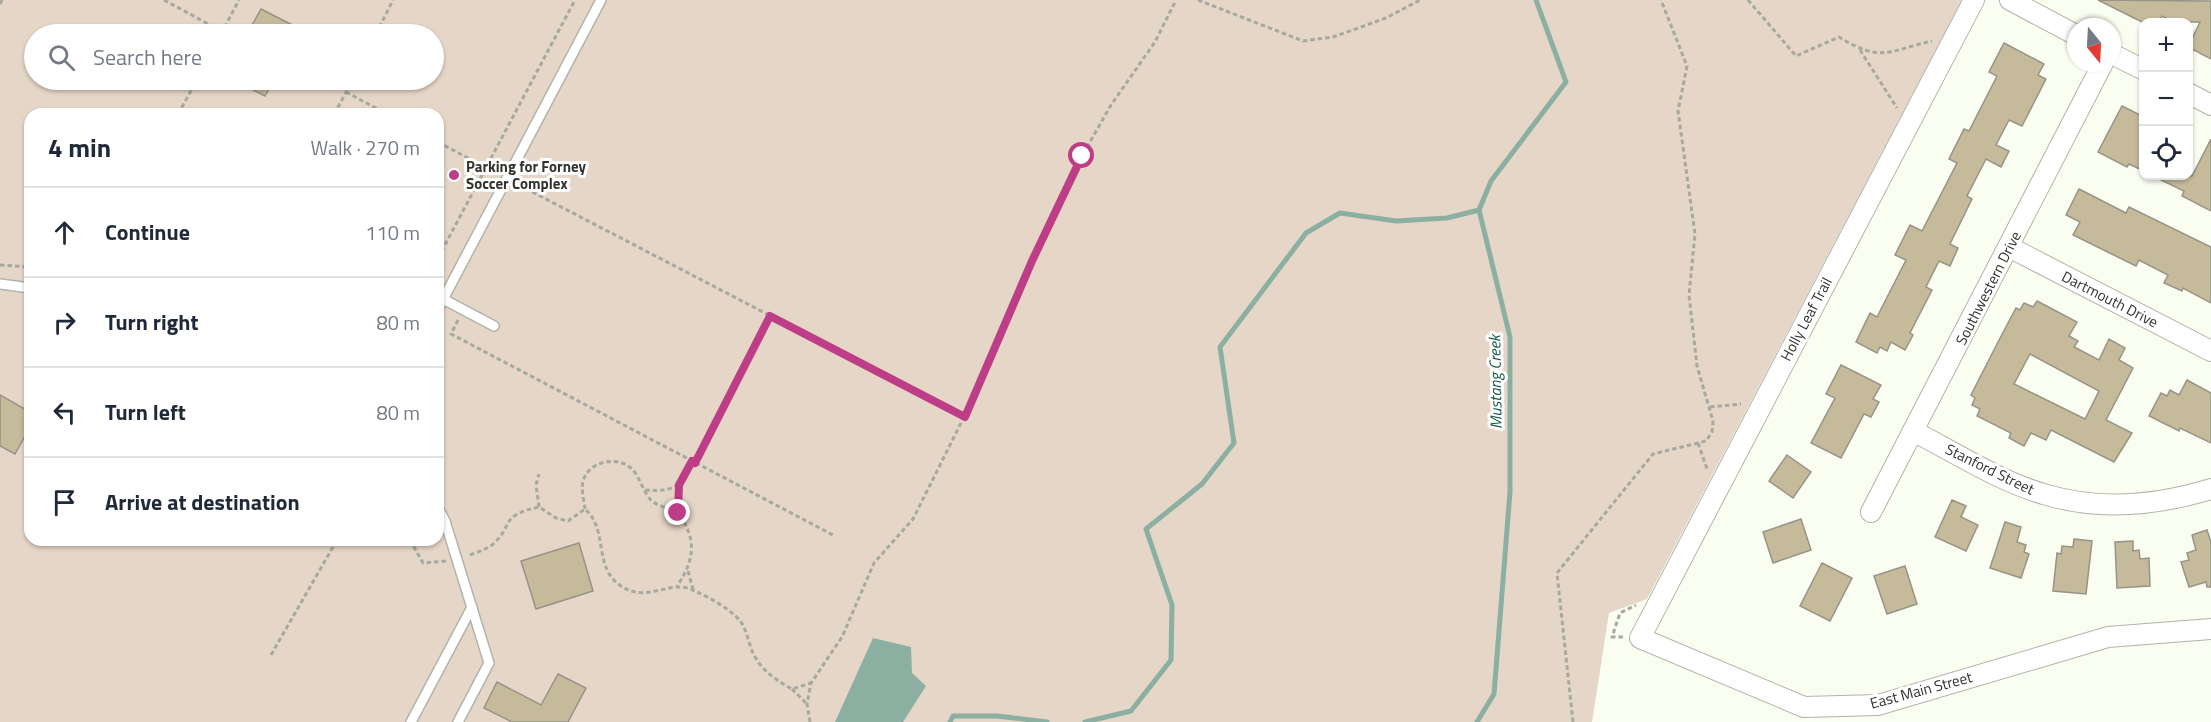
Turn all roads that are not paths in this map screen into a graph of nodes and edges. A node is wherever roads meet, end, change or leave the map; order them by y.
1 (601, 0) edge
2 (1974, 0) edge
3 (2010, 0) edge
4 (2067, 30) edge
5 (2121, 58) edge
6 (2139, 68) edge
7 (2098, 72) edge
8 (2193, 96) edge
9 (2211, 105) edge
10 (2009, 248) junction
11 (0, 284) edge
12 (24, 287) edge
13 (444, 297) edge
14 (444, 300) edge
15 (494, 326) dead end
16 (2211, 351) edge
17 (1913, 431) junction
18 (2211, 489) edge
19 (1871, 512) dead end
20 (444, 518) edge
21 (472, 608) junction
22 (2211, 629) edge
23 (1640, 638) joint
24 (411, 722) edge
25 (458, 722) edge

1 - 13 lane
2 - 23 street, Holly Leaf Trail
3 - 4 street
5 - 6 street
7 - 10 street, Southwestern Drive
8 - 9 street
10 - 16 street, Dartmouth Drive
10 - 17 street, Southwestern Drive
11 - 12 lane
14 - 15 lane
17 - 18 street, Stanford Street
17 - 19 street, Southwestern Drive
20 - 21 lane
21 - 24 lane
21 - 25 lane
22 - 23 street, East Main Street

